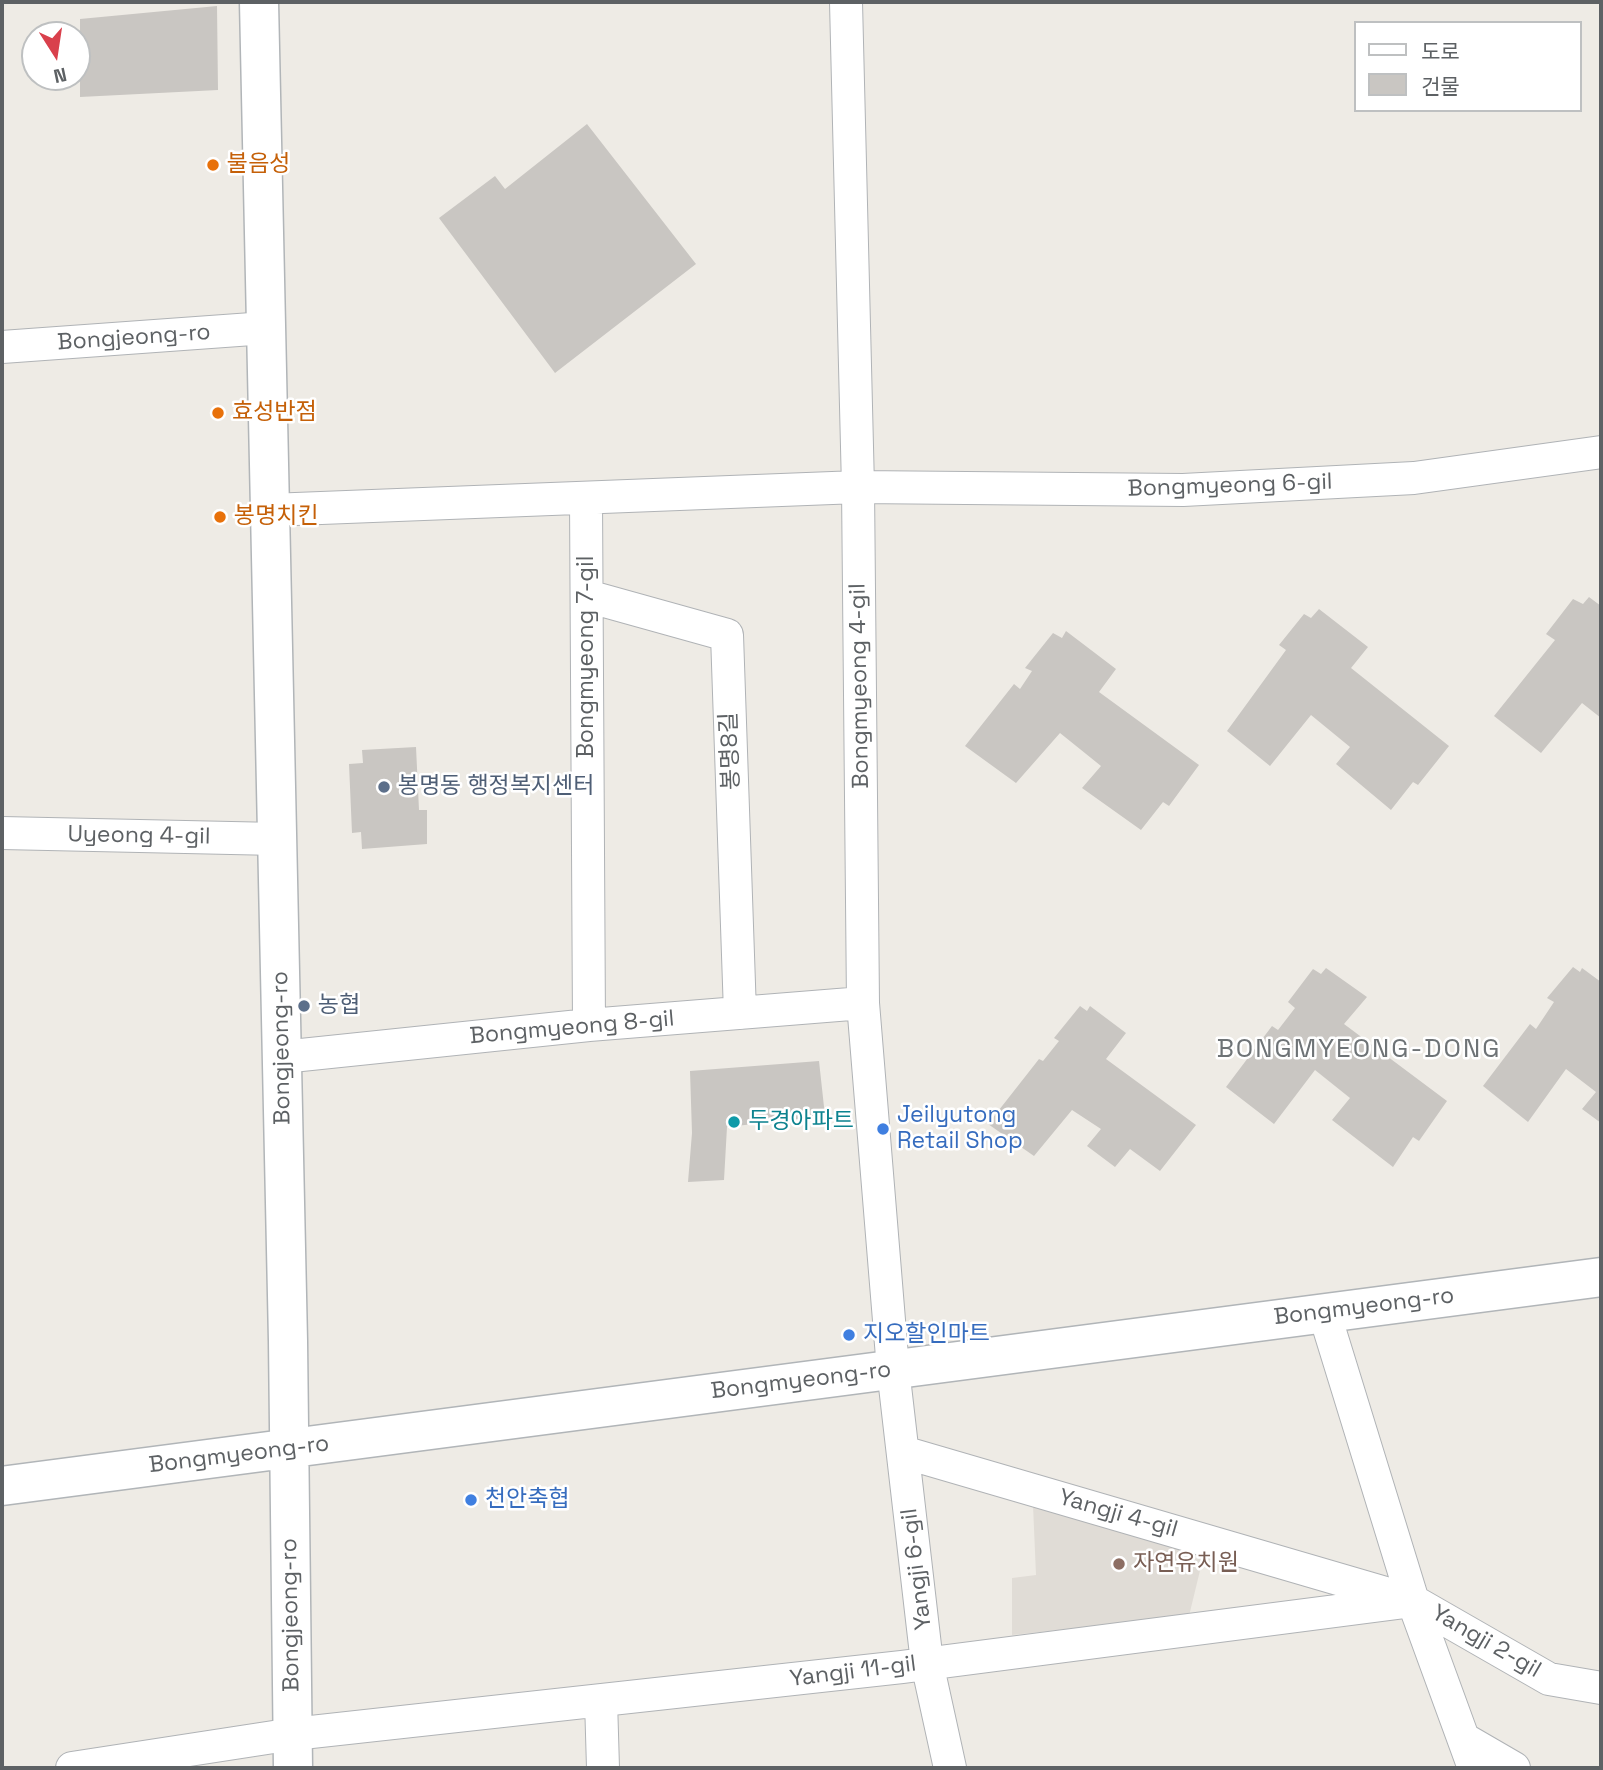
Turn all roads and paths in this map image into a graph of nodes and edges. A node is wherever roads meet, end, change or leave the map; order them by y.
1 (258, 2) edge
2 (846, 2) edge
3 (266, 328) junction
4 (2, 347) edge
5 (1601, 452) edge
6 (858, 487) junction
7 (586, 499) junction
8 (270, 510) junction
9 (587, 596) junction
10 (2, 832) edge
11 (277, 839) junction
12 (863, 1003) junction
13 (740, 1013) junction
14 (589, 1025) junction
15 (282, 1057) junction
16 (1601, 1277) edge
17 (1324, 1312) junction
18 (893, 1369) junction
19 (288, 1449) junction
20 (903, 1452) junction
21 (2, 1486) edge
22 (1413, 1601) junction
23 (927, 1663) junction
24 (1601, 1688) edge
25 (601, 1700) junction
26 (1464, 1739) junction
27 (293, 1751) edge
28 (72, 1768) edge
29 (603, 1768) edge
30 (950, 1768) edge
31 (1474, 1768) edge
32 (1514, 1768) edge

1 - 3 street, Bongjeong-ro
2 - 6 street, Bongmyeong 4-gil
3 - 4 street, Bongjeong-ro
3 - 8 street, Bongjeong-ro
5 - 6 street, Bongmyeong 6-gil
6 - 7 street
6 - 12 street, Bongmyeong 4-gil
7 - 8 street
7 - 9 street, Bongmyeong 7-gil
8 - 11 street, Bongjeong-ro
9 - 13 street, 봉명8길
9 - 14 street, Bongmyeong 7-gil
10 - 11 street, Uyeong 4-gil
11 - 15 street, Bongjeong-ro
12 - 13 street, Bongmyeong 8-gil
12 - 18 street, Bongmyeong 4-gil
13 - 14 street, Bongmyeong 8-gil
14 - 15 street, Bongmyeong 8-gil
15 - 19 street, Bongjeong-ro
16 - 17 street, Bongmyeong-ro
17 - 18 street, Bongmyeong-ro
17 - 22 street
18 - 19 street, Bongmyeong-ro
18 - 20 street, Yangji 6-gil
19 - 21 street, Bongmyeong-ro
19 - 27 street, Bongjeong-ro
20 - 22 street, Yangji 4-gil
20 - 23 street, Yangji 6-gil
22 - 23 street, Yangji 11-gil
22 - 24 street, Yangji 2-gil
22 - 26 street
23 - 25 street, Yangji 11-gil
23 - 30 street, Yangji 6-gil
25 - 27 street, Yangji 11-gil
25 - 29 street
26 - 31 street
26 - 32 street
27 - 28 street, Yangji 11-gil

